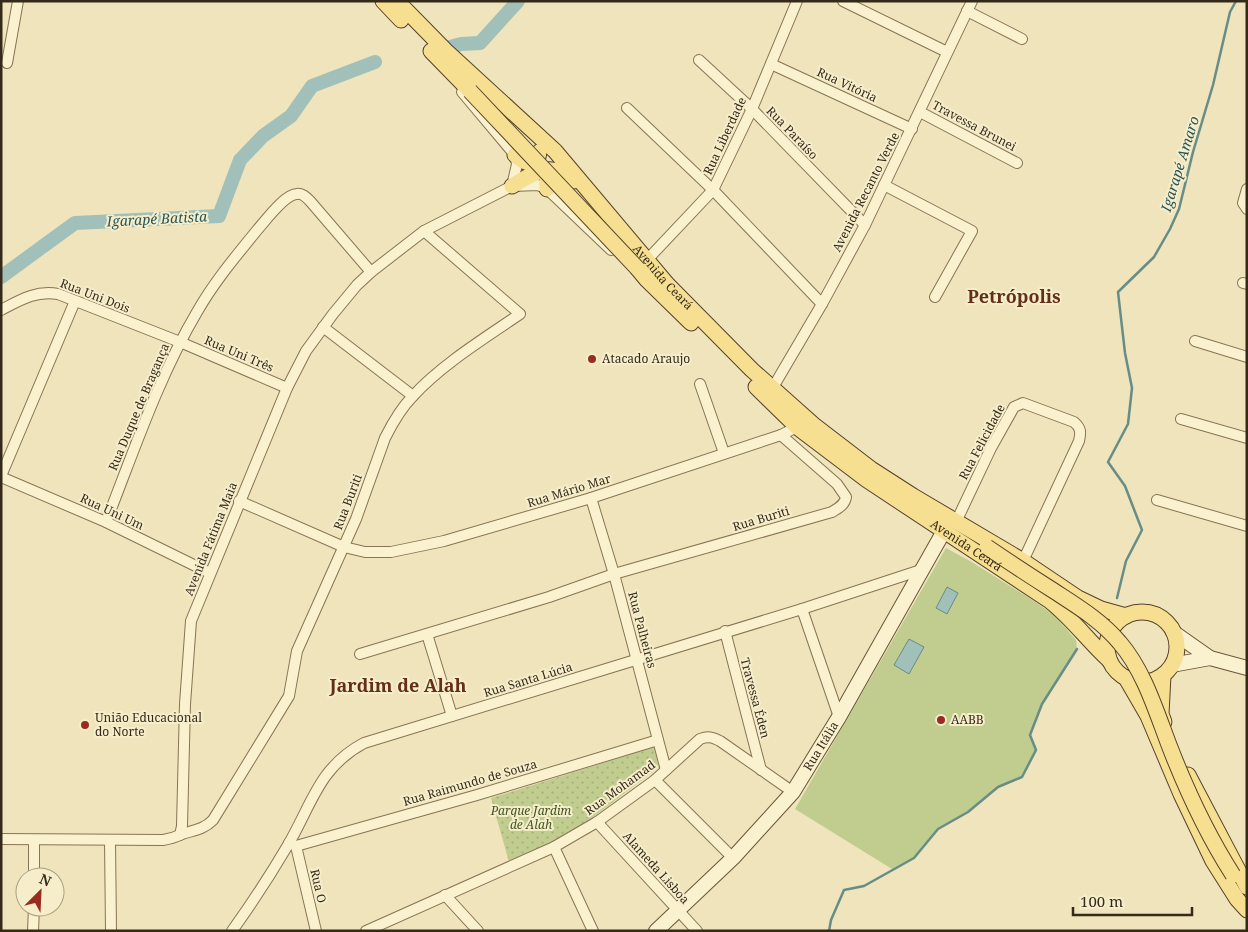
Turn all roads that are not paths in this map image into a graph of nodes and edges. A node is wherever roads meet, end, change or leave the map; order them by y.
1 (18, 1) edge
2 (383, 1) edge
3 (397, 1) edge
4 (797, 1) edge
5 (842, 1) edge
6 (969, 6) edge
7 (1022, 39) dead end
8 (947, 52) junction
9 (698, 60) dead end
10 (7, 63) dead end
11 (443, 63) junction
12 (771, 64) junction
13 (501, 103) junction
14 (626, 108) dead end
15 (752, 109) junction
16 (920, 112) junction
17 (912, 129) junction
18 (515, 155) junction
19 (1017, 163) dead end
20 (558, 170) junction
21 (884, 184) junction
22 (512, 186) junction
23 (1247, 188) edge
24 (547, 189) junction
25 (713, 190) junction
26 (596, 200) junction
27 (1247, 210) edge
28 (865, 225) junction
29 (424, 231) junction
30 (642, 268) junction
31 (371, 272) junction
32 (935, 297) dead end
33 (75, 301) junction
34 (822, 304) junction
35 (1, 310) edge
36 (323, 327) junction
37 (1195, 341) dead end
38 (180, 342) junction
39 (1247, 357) edge
40 (700, 384) dead end
41 (287, 388) junction
42 (772, 389) junction
43 (413, 396) junction
44 (1181, 419) dead end
45 (797, 427) junction
46 (781, 435) junction
47 (1247, 438) edge
48 (724, 453) junction
49 (1, 476) edge
50 (591, 498) junction
51 (1157, 500) dead end
52 (239, 501) junction
53 (106, 522) junction
54 (954, 526) junction
55 (1247, 526) edge
56 (344, 547) junction
57 (1023, 561) junction
58 (921, 570) junction
59 (210, 572) junction
60 (614, 574) junction
61 (802, 609) junction
62 (1126, 616) junction
63 (725, 631) junction
64 (1173, 632) junction
65 (427, 634) junction
66 (360, 654) dead end
67 (1210, 658) junction
68 (637, 659) junction
69 (1109, 660) junction
70 (1247, 668) edge
71 (1167, 670) junction
72 (1126, 678) junction
73 (452, 716) junction
74 (839, 717) junction
75 (658, 740) junction
76 (666, 770) junction
77 (761, 770) junction
78 (655, 780) junction
79 (793, 792) junction
80 (597, 822) junction
81 (180, 835) junction
82 (1, 839) edge
83 (110, 840) junction
84 (34, 841) junction
85 (293, 844) junction
86 (554, 847) junction
87 (733, 858) junction
88 (34, 867) edge
89 (1247, 888) edge
90 (445, 895) junction
91 (1247, 910) edge
92 (678, 911) junction
93 (34, 917) edge
94 (33, 931) edge
95 (110, 931) edge
96 (232, 931) edge
97 (316, 931) edge
98 (366, 931) edge
99 (478, 931) edge
100 (593, 931) edge
101 (656, 931) edge
102 (697, 931) edge

1 - 10 street
2 - 11 main road, Avenida Ceará
3 - 13 main road, Avenida Ceará
4 - 12 street, Rua Liberdade
5 - 8 street
6 - 7 street
6 - 8 street, Avenida Recanto Verde
8 - 16 street, Avenida Recanto Verde
9 - 15 street, Rua Paraíso
11 - 18 street, Avenida Ceará
11 - 30 main road, Avenida Ceará, bridge
12 - 15 street, Rua Liberdade
12 - 17 street, Rua Vitória
13 - 18 main road
13 - 26 main road, Avenida Ceará
14 - 25 street
15 - 25 street, Rua Liberdade
15 - 28 street, Rua Paraíso
16 - 17 street, Avenida Recanto Verde
16 - 19 street, Travessa Brunei
17 - 21 street, Avenida Recanto Verde
18 - 22 street
20 - 22 main road
20 - 24 main road
20 - 26 main road
21 - 28 street, Avenida Recanto Verde
21 - 32 street
22 - 24 street
22 - 29 street, Avenida Fátima Maia
23 - 27 street
24 - 30 street, Avenida Ceará
25 - 30 street, Rua Liberdade
25 - 34 street
26 - 30 main road, Avenida Ceará
28 - 34 street, Avenida Recanto Verde
29 - 31 street, Avenida Fátima Maia
29 - 43 street, Rua Buriti
30 - 42 main road, Avenida Ceará
30 - 45 main road, Avenida Ceará
31 - 36 street, Avenida Fátima Maia
31 - 38 street, Rua Duque de Bragança
33 - 35 street, Rua Uni Dois
33 - 38 street, Rua Uni Dois
33 - 49 street
34 - 42 street, Avenida Recanto Verde
36 - 41 street, Avenida Fátima Maia
36 - 43 street
37 - 39 street
38 - 41 street, Rua Uni Três
38 - 53 street, Rua Duque de Bragança
40 - 48 street
41 - 52 street, Avenida Fátima Maia
42 - 54 main road, Avenida Ceará
43 - 56 street, Rua Buriti
44 - 47 street
45 - 46 street, Rua Mário Mar
45 - 54 main road, Avenida Ceará
46 - 48 street, Rua Mário Mar
46 - 60 street, Rua Buriti
48 - 50 street, Rua Mário Mar
49 - 53 street, Rua Uni Um
50 - 56 street, Rua Mário Mar
50 - 60 street, Rua Palheiras
51 - 55 street
52 - 56 street
52 - 59 street, Avenida Fátima Maia
53 - 59 street, Rua Uni Um
54 - 57 main road
54 - 57 street, Rua Felicidade
54 - 58 street, Rua Itália
54 - 69 main road, Avenida Ceará
54 - 89 main road, bridge
56 - 81 street, Rua Buriti
57 - 62 main road
58 - 61 street, Rua Santa Lúcia
58 - 74 street, Rua Itália
59 - 81 street, Avenida Fátima Maia
60 - 65 street, Rua Buriti
60 - 68 street, Rua Palheiras
61 - 63 street, Rua Santa Lúcia
61 - 74 street
62 - 64 main road
62 - 69 main road
63 - 68 street, Rua Santa Lúcia
63 - 77 street, Travessa Éden
64 - 67 street
64 - 71 main road
65 - 66 street, Rua Buriti
65 - 73 street
67 - 70 street
67 - 71 street
68 - 73 street, Rua Santa Lúcia
68 - 75 street, Rua Palheiras
69 - 72 main road
71 - 72 main road
71 - 89 main road
72 - 91 main road
73 - 85 street, Rua Santa Lúcia
74 - 79 street, Rua Itália
75 - 76 street, Rua Palheiras
75 - 85 street, Rua Raimundo de Souza
76 - 77 street, Rua Mohamad
76 - 78 street, Rua Mohamad
77 - 79 street, Rua Mohamad
78 - 80 street, Rua Mohamad
78 - 87 street
79 - 87 street, Rua Itália
80 - 86 street, Rua Mohamad
80 - 92 street, Alameda Lisboa
81 - 83 street
82 - 84 street
83 - 84 street
83 - 95 street
84 - 88 street
85 - 96 street, Rua Santa Lúcia
85 - 97 street, Rua O
86 - 90 street, Rua Mohamad
86 - 100 street
87 - 92 street, Rua Itália
90 - 98 street, Rua Mohamad
90 - 99 street
92 - 101 street, Rua Itália
92 - 102 street, Alameda Lisboa
93 - 94 street

